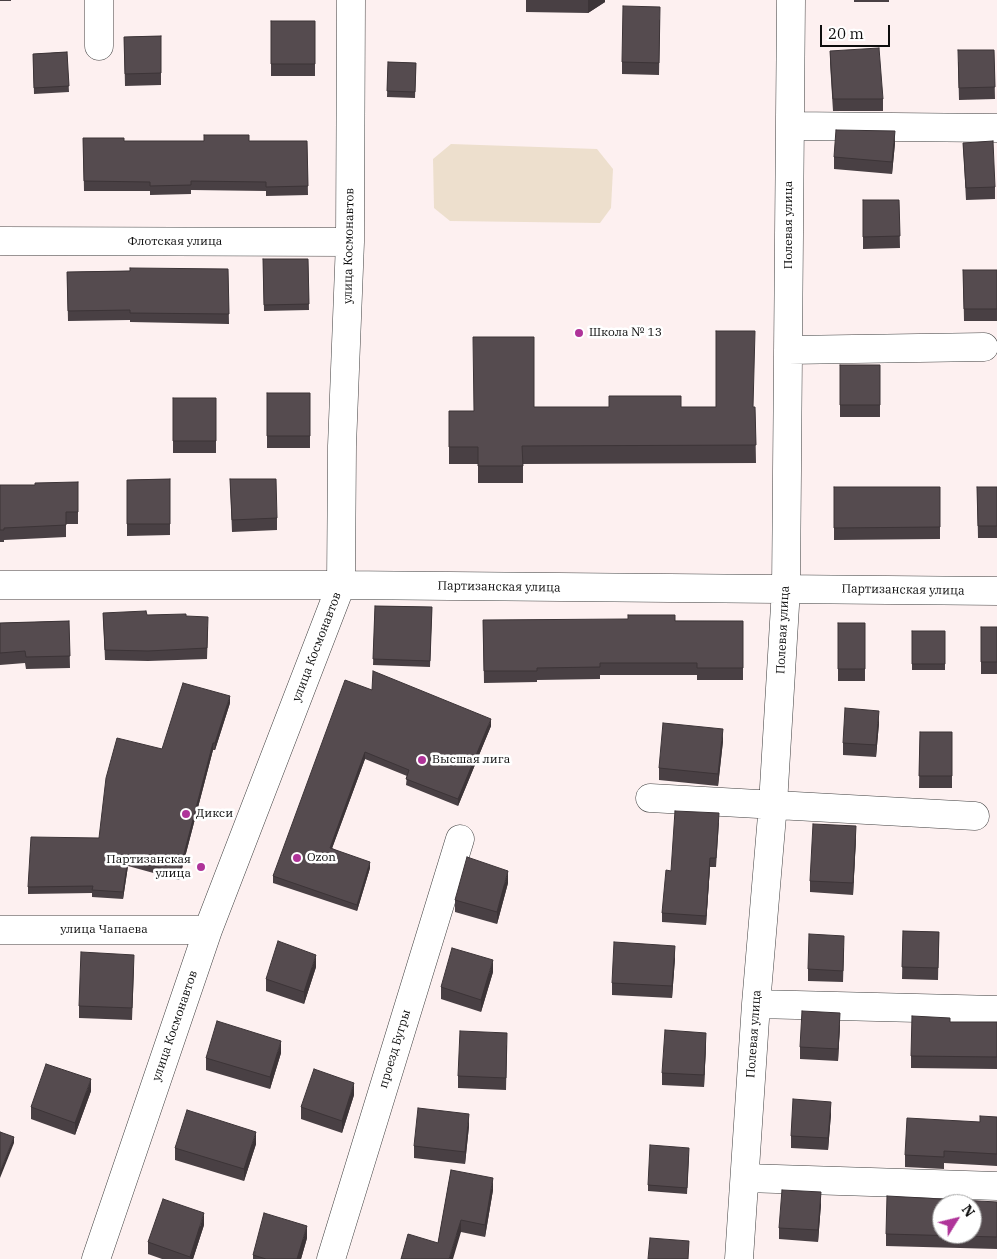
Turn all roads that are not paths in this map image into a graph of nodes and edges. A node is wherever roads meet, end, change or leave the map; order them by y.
1 (99, 0) edge
2 (351, 0) edge
3 (791, 0) edge
4 (99, 46) dead end
5 (790, 126) junction
6 (997, 128) edge
7 (0, 242) edge
8 (350, 242) junction
9 (984, 347) dead end
10 (788, 350) junction
11 (0, 585) edge
12 (341, 585) junction
13 (786, 589) junction
14 (997, 591) edge
15 (650, 798) dead end
16 (773, 804) junction
17 (975, 816) dead end
18 (460, 839) dead end
19 (0, 930) edge
20 (208, 930) junction
21 (756, 1004) junction
22 (997, 1010) edge
23 (744, 1178) junction
24 (997, 1186) edge
25 (96, 1259) edge
26 (331, 1259) edge
27 (739, 1259) edge

1 - 4 street
2 - 8 street, улица Космонавтов
3 - 5 street, Полевая улица
5 - 6 street
5 - 10 street, Полевая улица
7 - 8 street, Флотская улица
8 - 12 street, улица Космонавтов
9 - 10 street
10 - 13 street, Полевая улица
11 - 12 street, Партизанская улица
12 - 13 street, Партизанская улица
12 - 20 street, улица Космонавтов
13 - 14 street, Партизанская улица
13 - 16 street, Полевая улица
15 - 16 street
16 - 17 street
16 - 21 street, Полевая улица
18 - 26 street, проезд Бугры
19 - 20 street, улица Чапаева
20 - 25 street, улица Космонавтов
21 - 22 street
21 - 23 street, Полевая улица
23 - 24 street
23 - 27 street, Полевая улица

